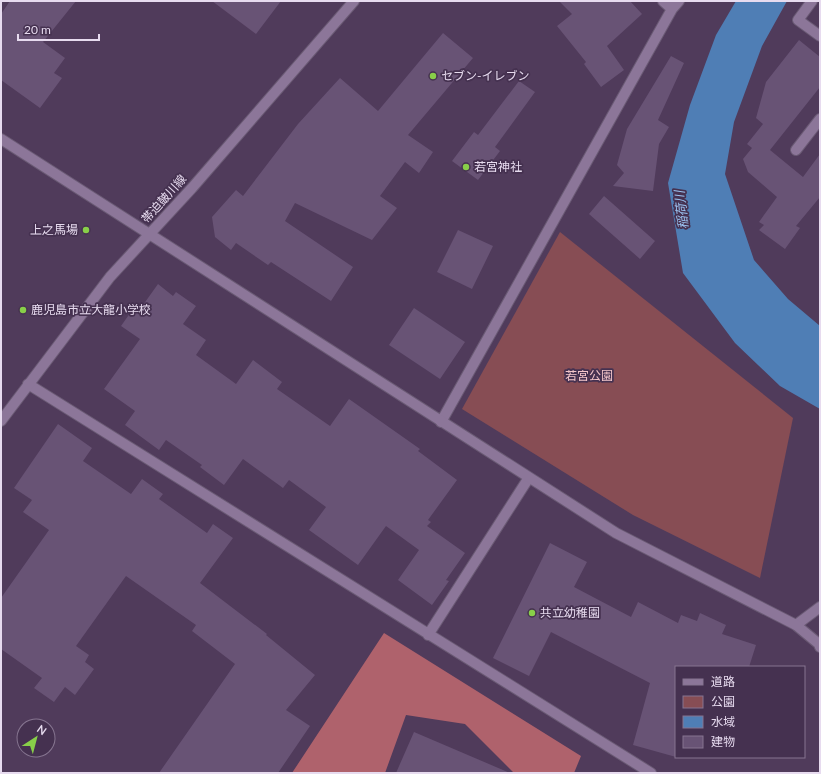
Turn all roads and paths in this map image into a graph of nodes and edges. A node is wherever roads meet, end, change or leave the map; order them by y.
1 (354, 1) edge
2 (663, 1) edge
3 (679, 1) edge
4 (812, 1) edge
5 (672, 9) junction
6 (820, 36) edge
7 (820, 119) edge
8 (1, 139) edge
9 (796, 150) dead end
10 (150, 235) junction
11 (28, 384) junction
12 (1, 421) edge
13 (440, 422) junction
14 (528, 479) junction
15 (820, 607) edge
16 (796, 625) junction
17 (428, 635) junction
18 (820, 647) edge
19 (651, 773) edge

1 - 10 street, 帯迫皷川線
2 - 5 street
3 - 5 street
4 - 6 street
5 - 13 street
7 - 9 street
8 - 10 street
10 - 11 street, 帯迫皷川線
10 - 13 street
11 - 12 street, 帯迫皷川線
11 - 17 street
13 - 14 street
14 - 16 street
14 - 17 street
15 - 16 street
16 - 18 street
17 - 19 street

